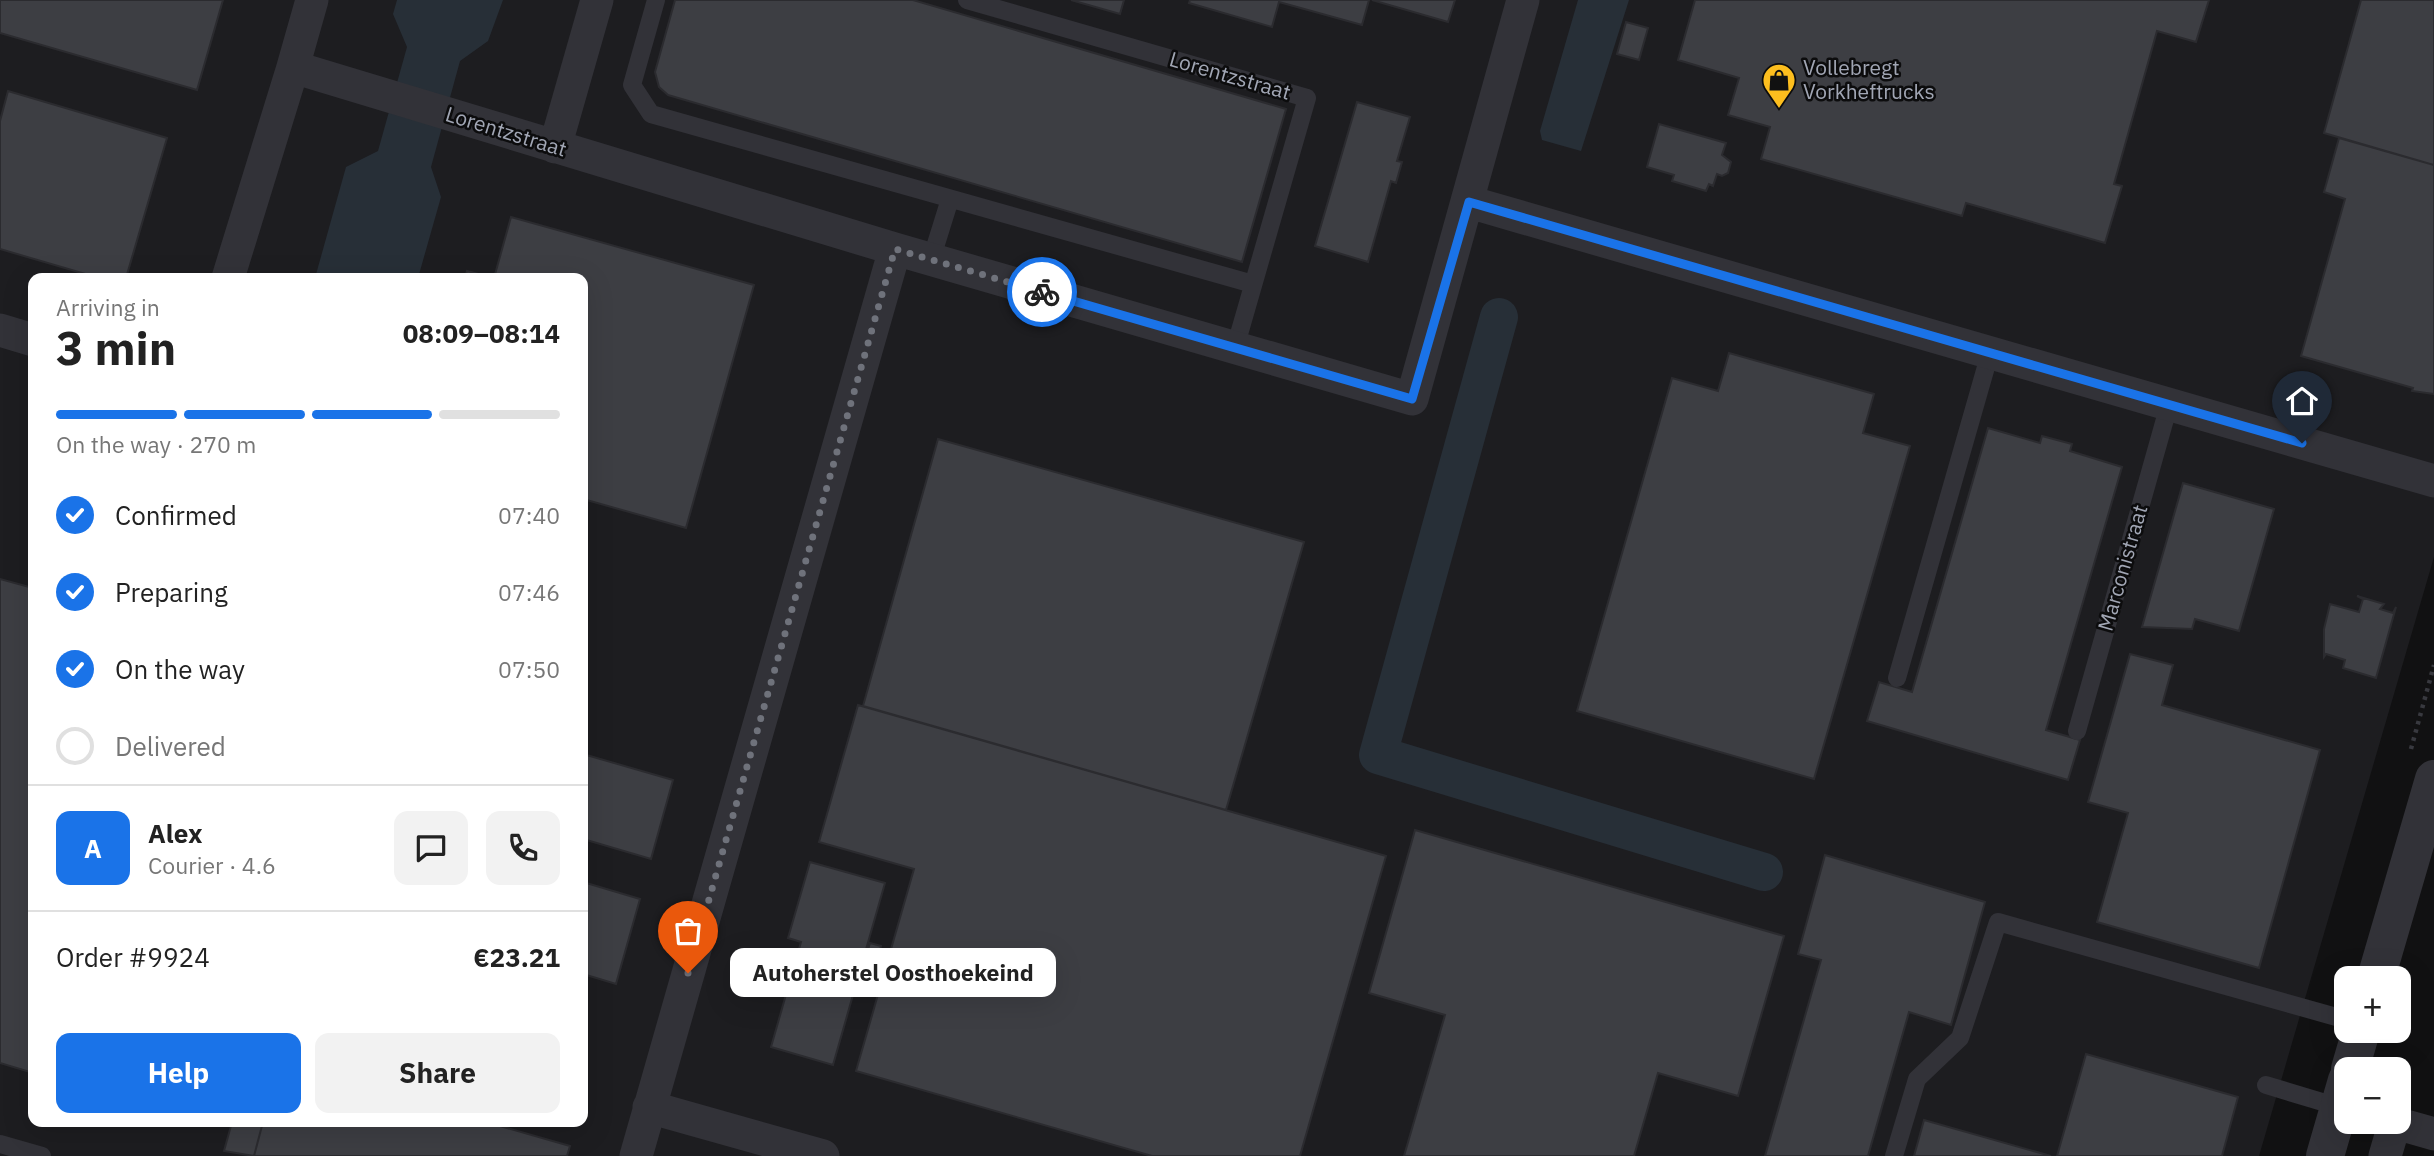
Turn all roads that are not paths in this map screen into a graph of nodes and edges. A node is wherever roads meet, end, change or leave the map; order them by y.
1 (312, 0) edge
2 (597, 0) edge
3 (656, 0) edge
4 (967, 0) edge
5 (1523, 0) edge
6 (293, 67) junction
7 (555, 146) junction
8 (950, 198) junction
9 (1469, 202) junction
10 (895, 249) junction
11 (931, 260) junction
12 (230, 273) edge
13 (1253, 284) junction
14 (0, 330) edge
15 (28, 338) edge
16 (1235, 348) junction
17 (1990, 353) junction
18 (2169, 405) junction
19 (2434, 481) edge
20 (1896, 678) dead end
21 (2077, 731) dead end
22 (2434, 779) edge
23 (2379, 966) edge
24 (2334, 1016) edge
25 (2266, 1085) dead end
26 (2334, 1097) edge
27 (649, 1107) junction
28 (2411, 1127) edge
29 (2334, 1129) edge
30 (2390, 1134) edge
31 (2434, 1134) edge
32 (0, 1144) edge
33 (42, 1156) edge
34 (636, 1156) edge
35 (823, 1156) edge
36 (1894, 1156) edge
37 (2325, 1156) edge
38 (2385, 1156) edge

1 - 6 street
2 - 7 street
3 - 8 lane
4 - 13 lane, Lorentzstraat
5 - 9 street
6 - 7 street, Lorentzstraat
6 - 12 street
7 - 10 street, Lorentzstraat
8 - 11 lane
8 - 13 lane
9 - 16 street, Lorentzstraat
9 - 17 street
10 - 11 street, Lorentzstraat
10 - 27 street
11 - 16 street, Lorentzstraat
13 - 16 lane, Lorentzstraat
14 - 15 street
17 - 18 street
17 - 20 lane
18 - 19 street
18 - 21 lane, Marconistraat
22 - 23 street
24 - 36 lane
25 - 26 lane
27 - 34 street
27 - 35 street
28 - 31 street
29 - 37 street
30 - 38 street
32 - 33 lane

